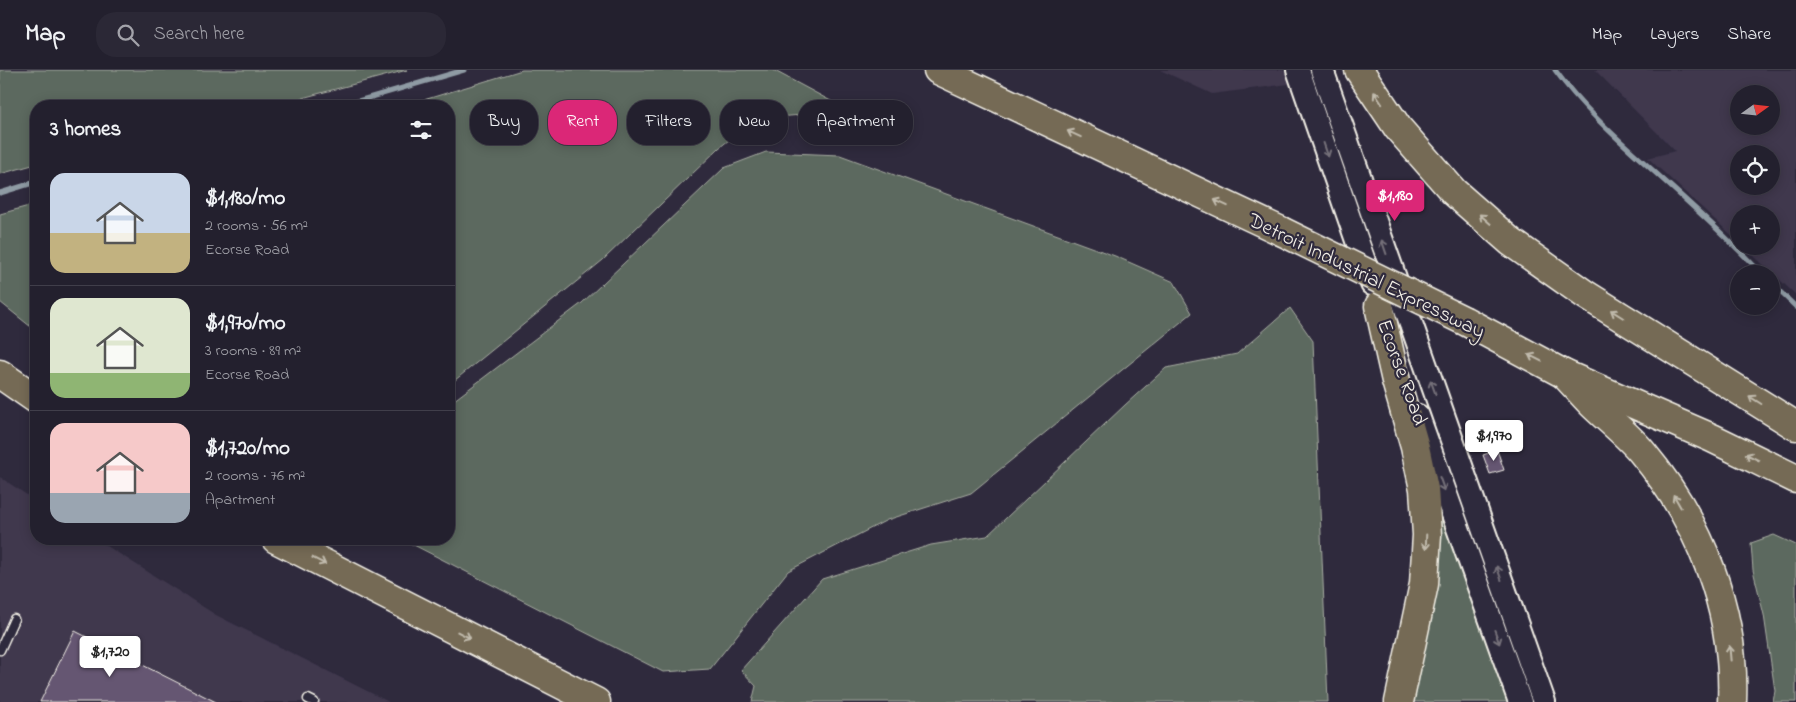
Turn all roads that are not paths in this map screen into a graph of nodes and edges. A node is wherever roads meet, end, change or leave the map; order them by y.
1 (938, 70) edge
2 (1298, 70) edge
3 (1322, 70) edge
4 (1358, 70) edge
5 (1379, 306) junction
6 (0, 374) edge
7 (1564, 374) junction
8 (30, 395) edge
9 (1796, 426) edge
10 (1796, 479) edge
11 (288, 545) edge
12 (14, 619) dead end
13 (0, 650) edge
14 (596, 702) edge
15 (1399, 702) edge
16 (1520, 702) edge
17 (1544, 702) edge
18 (1732, 702) edge

7 -> 1 highway, Detroit Industrial Expressway, bridge
2 -> 5 main road, Ecorse Road
17 -> 3 main road, Ecorse Road
9 -> 4 highway
5 -> 15 highway
5 -> 16 main road, Ecorse Road
6 - 8 highway
10 -> 7 highway, Detroit Industrial Expressway
18 -> 7 highway
11 -> 14 highway
12 - 13 lane

